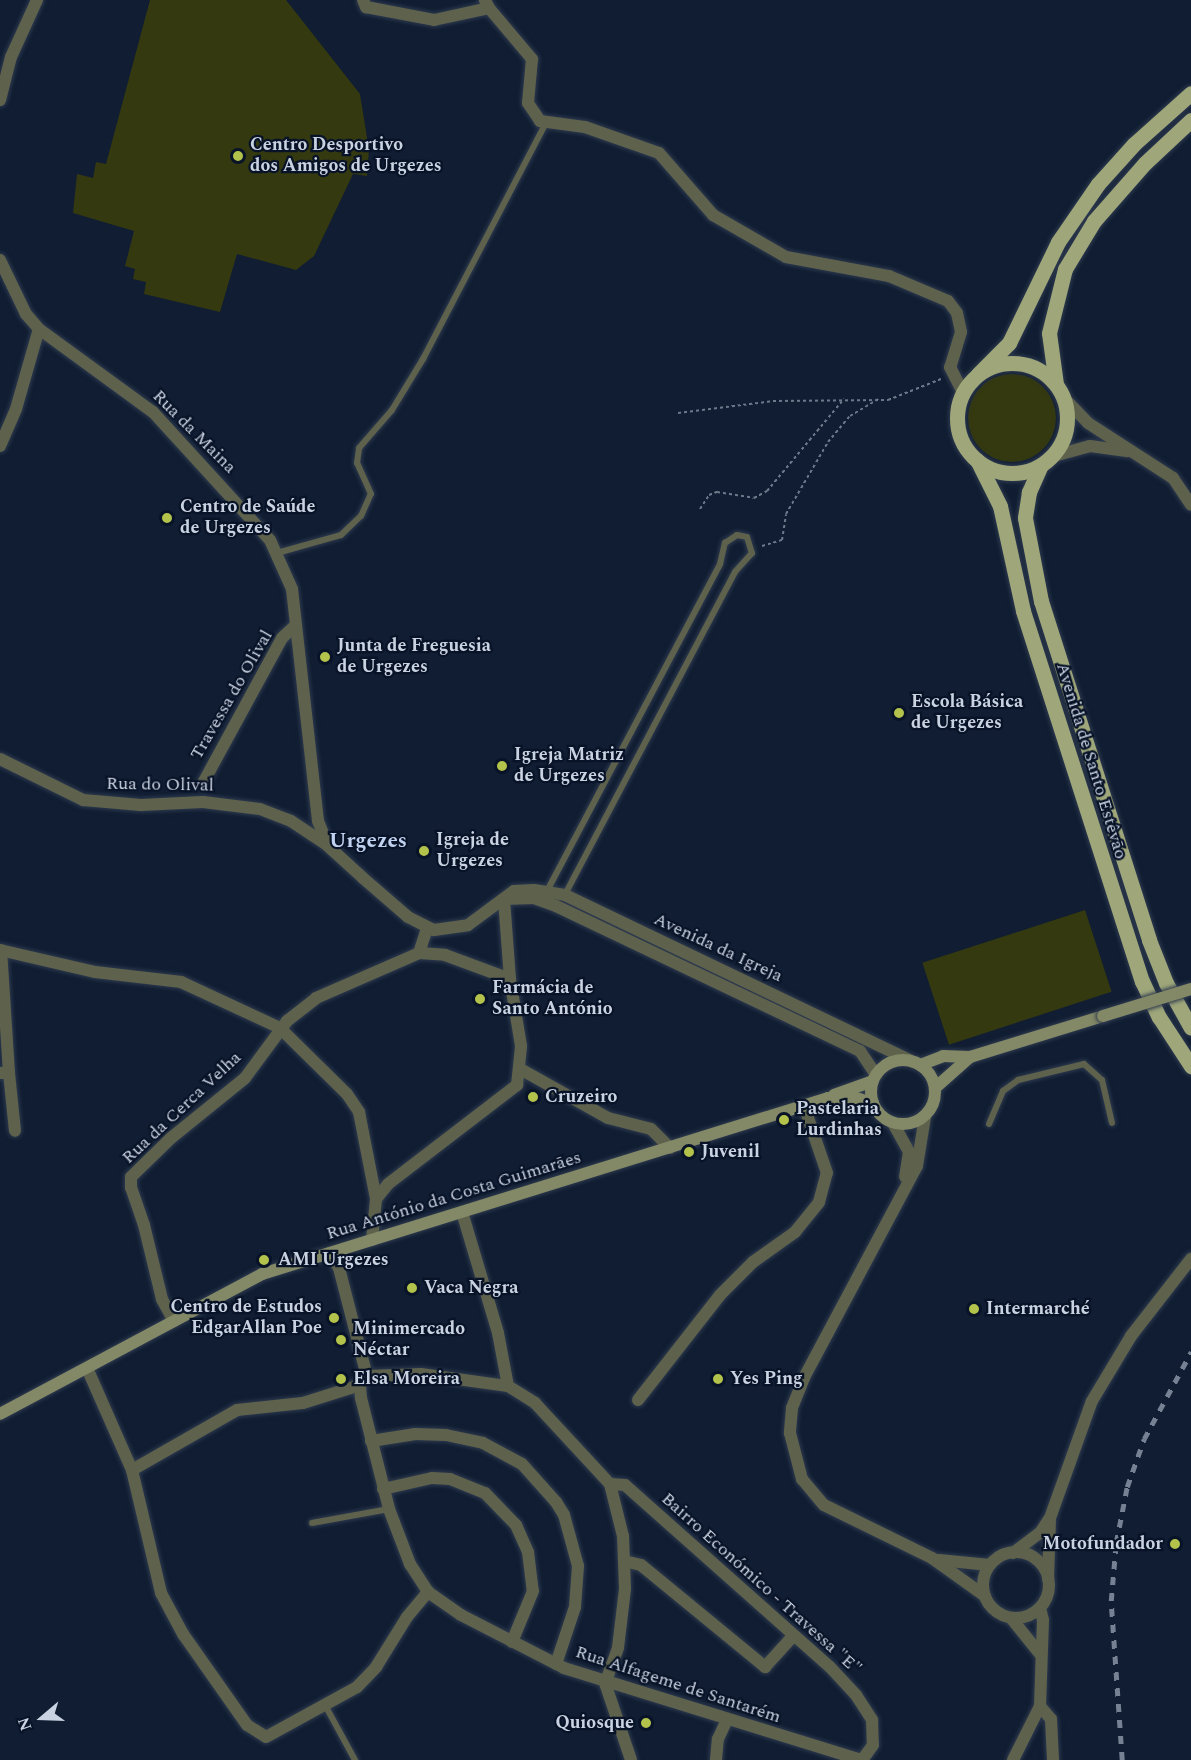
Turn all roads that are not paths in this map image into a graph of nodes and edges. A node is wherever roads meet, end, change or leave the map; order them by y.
1 (37, 0) edge
2 (363, 0) edge
3 (487, 4) edge
4 (6, 56) edge
5 (1191, 93) edge
6 (0, 100) edge
7 (1191, 120) edge
8 (546, 123) junction
9 (0, 260) edge
10 (39, 329) junction
11 (978, 374) junction
12 (1059, 390) junction
13 (963, 392) junction
14 (0, 446) edge
15 (1138, 454) junction
16 (976, 460) junction
17 (1046, 461) junction
18 (1191, 505) edge
19 (277, 553) junction
20 (295, 626) junction
21 (0, 759) edge
22 (203, 783) dead end
23 (315, 812) junction
24 (291, 821) junction
25 (328, 846) junction
26 (547, 891) junction
27 (565, 895) junction
28 (504, 899) junction
29 (427, 927) junction
30 (458, 928) joint
31 (0, 950) edge
32 (419, 953) junction
33 (510, 979) junction
34 (1191, 989) edge
35 (280, 1028) junction
36 (1191, 1028) edge
37 (970, 1057) junction
38 (917, 1063) junction
39 (1191, 1066) edge
40 (522, 1070) junction
41 (5, 1073) edge
42 (874, 1078) junction
43 (935, 1088) junction
44 (828, 1098) junction
45 (873, 1103) junction
46 (804, 1106) junction
47 (925, 1117) junction
48 (893, 1123) junction
49 (1112, 1123) dead end
50 (989, 1124) dead end
51 (15, 1131) dead end
52 (670, 1148) junction
53 (898, 1198) junction
54 (376, 1199) junction
55 (462, 1212) junction
56 (372, 1239) junction
57 (330, 1253) junction
58 (1191, 1259) edge
59 (174, 1321) junction
60 (87, 1368) junction
61 (363, 1380) junction
62 (508, 1386) junction
63 (638, 1400) dead end
64 (0, 1414) edge
65 (371, 1441) junction
66 (132, 1470) junction
67 (610, 1484) junction
68 (383, 1490) junction
69 (389, 1509) junction
70 (1050, 1518) junction
71 (312, 1523) dead end
72 (1013, 1553) junction
73 (932, 1558) junction
74 (624, 1561) junction
75 (990, 1565) junction
76 (1048, 1579) junction
77 (428, 1592) junction
78 (985, 1596) junction
79 (1040, 1608) junction
80 (1011, 1618) junction
81 (794, 1635) junction
82 (512, 1642) junction
83 (1040, 1654) junction
84 (556, 1664) junction
85 (605, 1683) junction
86 (325, 1705) junction
87 (1040, 1706) junction
88 (727, 1720) junction
89 (356, 1760) edge
90 (631, 1760) edge
91 (716, 1760) edge
92 (862, 1760) edge
93 (1014, 1760) edge
94 (1053, 1760) edge

1 - 4 street
2 - 3 street
3 - 8 street
4 - 6 street
5 - 11 main road
7 - 12 main road
8 - 13 street
8 - 19 lane
9 - 10 street, Rua da Maina
10 - 14 street
10 - 19 street, Rua da Maina
11 - 12 main road
11 - 13 main road
12 - 15 street
12 - 17 main road
13 - 16 main road
15 - 17 street
15 - 18 street
16 - 17 main road
16 - 39 main road, Avenida de Santo Estêvão
17 - 36 main road, Avenida de Santo Estêvão
19 - 20 street, Rua da Maina
20 - 22 street, Travessa do Olival
20 - 23 street, Rua da Maina
21 - 24 street, Rua do Olival
23 - 24 street
23 - 25 street, Rua da Maina
24 - 25 street, Rua do Olival
25 - 29 street, Rua da Maina
26 - 27 street, Avenida da Igreja
26 - 27 lane
26 - 28 street, Avenida da Igreja
27 - 38 street, Avenida da Igreja
28 - 30 street, Avenida da Igreja
28 - 33 street
28 - 42 street, Avenida da Igreja
29 - 30 street, Rua da Maina
29 - 32 street
31 - 35 street
31 - 41 street
32 - 33 street
32 - 35 street
33 - 40 street
34 - 37 main road, bridge
35 - 54 street
35 - 59 street, Rua da Cerca Velha
37 - 38 main road
37 - 43 main road
38 - 42 main road
38 - 43 main road
40 - 52 street
40 - 54 street
41 - 51 street
42 - 44 main road
42 - 45 main road
43 - 47 main road
44 - 45 main road, Rua António da Costa Guimarães
44 - 46 main road, Rua António da Costa Guimarães
45 - 48 main road
46 - 52 main road, Rua António da Costa Guimarães
46 - 63 street
47 - 48 main road
47 - 53 street
48 - 53 street
49 - 50 lane
52 - 55 main road, Rua António da Costa Guimarães
53 - 73 street
54 - 56 street
55 - 56 main road, Rua António da Costa Guimarães
55 - 62 street
56 - 57 main road, Rua António da Costa Guimarães
57 - 59 main road, Rua António da Costa Guimarães
57 - 61 street, Rua Alfageme de Santarém
58 - 70 street
59 - 60 main road, Rua António da Costa Guimarães
60 - 64 main road, Rua António da Costa Guimarães
60 - 66 street
61 - 62 street
61 - 65 street, Rua Alfageme de Santarém
61 - 66 street
62 - 67 street
65 - 68 street, Rua Alfageme de Santarém
65 - 84 street
66 - 86 street
67 - 74 street
67 - 81 street, Bairro Económico - Travessa "E"
68 - 69 street, Rua Alfageme de Santarém
68 - 82 street
69 - 71 lane
69 - 77 street, Rua Alfageme de Santarém
70 - 72 street
70 - 76 street
72 - 75 street
72 - 76 street
73 - 75 street
73 - 78 street
74 - 81 street
74 - 85 street
75 - 78 street
76 - 79 street
77 - 82 street, Rua Alfageme de Santarém
77 - 86 street
78 - 80 street
79 - 80 street
79 - 83 street
80 - 83 street
81 - 92 street, Bairro Económico - Travessa "E"
82 - 84 street, Rua Alfageme de Santarém
83 - 87 street
84 - 85 street, Rua Alfageme de Santarém
85 - 88 street, Rua Alfageme de Santarém
85 - 90 street
86 - 89 lane
87 - 93 street
87 - 94 street
88 - 91 street
88 - 92 street, Rua Alfageme de Santarém

